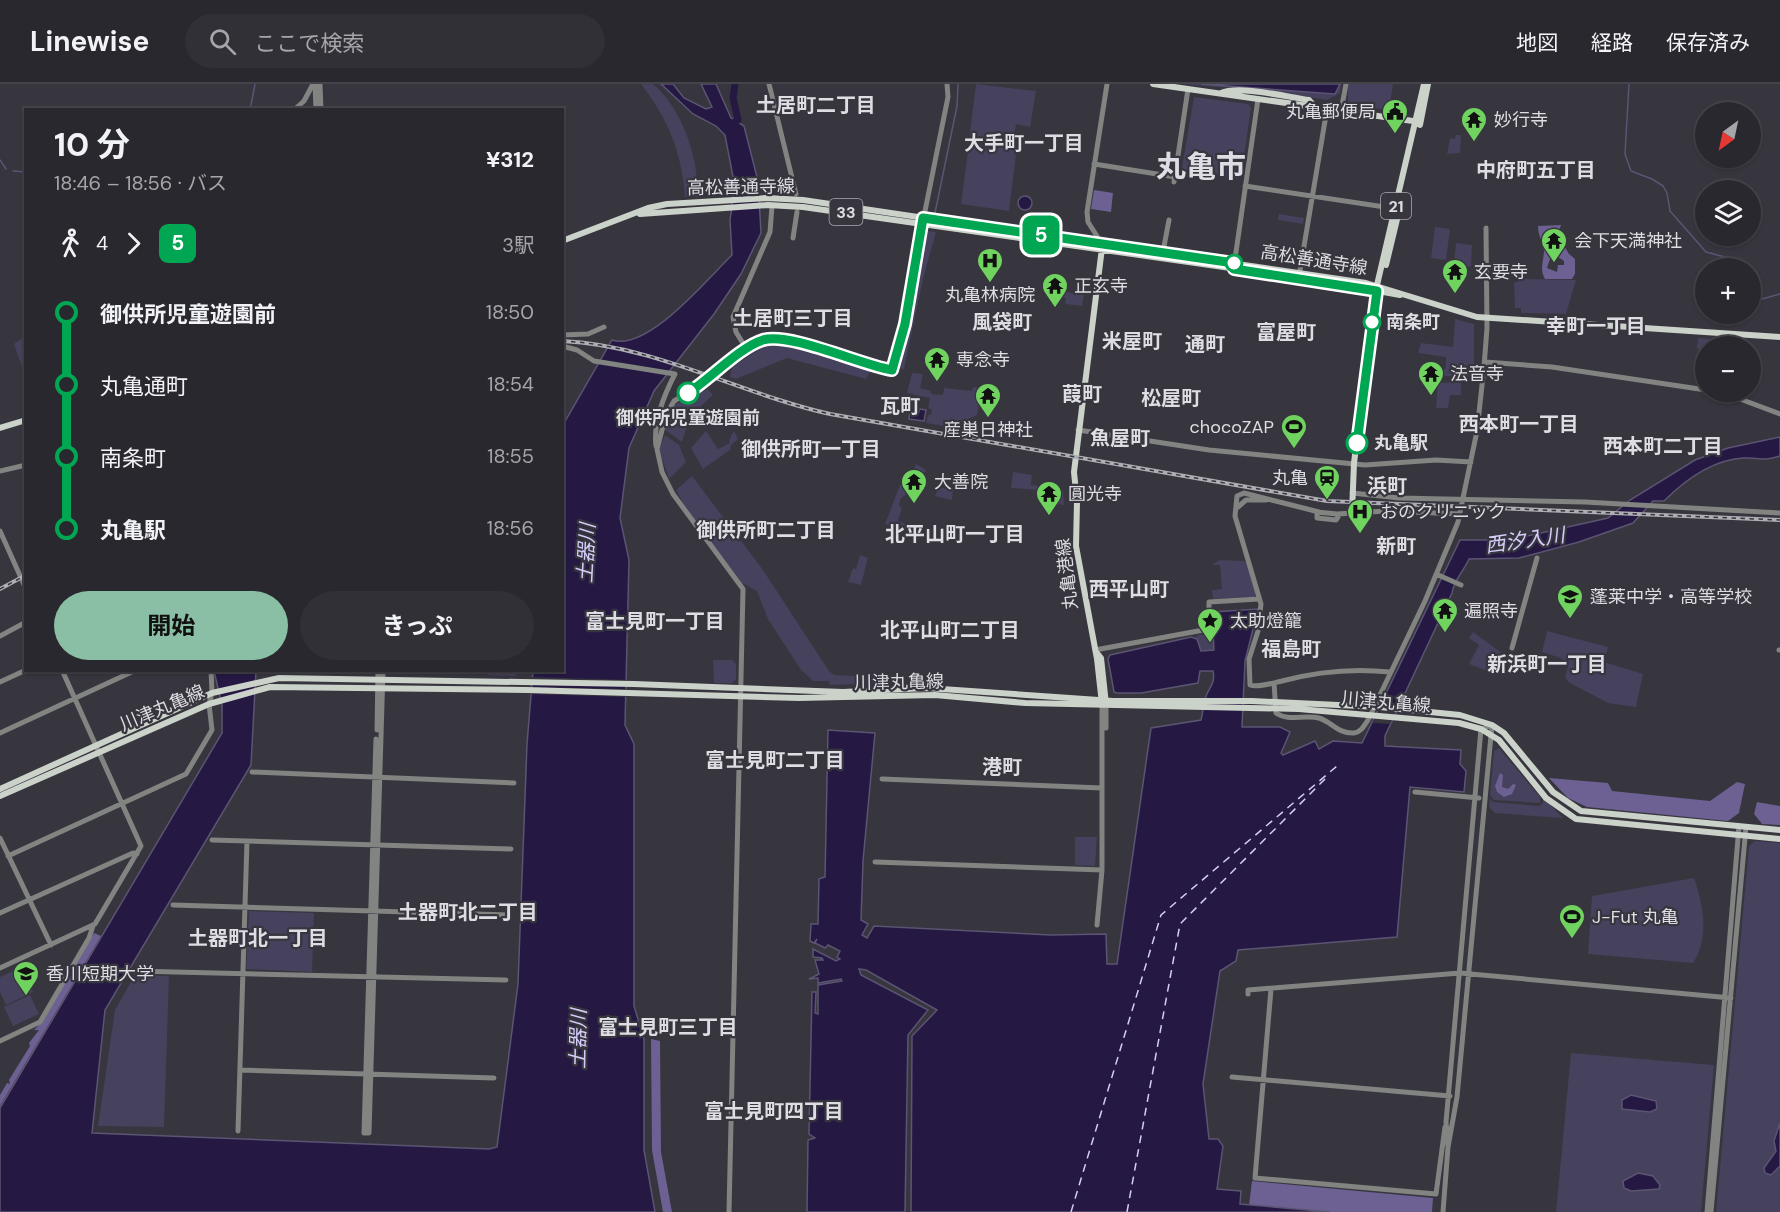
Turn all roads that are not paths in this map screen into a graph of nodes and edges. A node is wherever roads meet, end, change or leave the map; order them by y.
1 (314, 84) edge
2 (320, 84) edge
3 (769, 84) edge
4 (947, 84) edge
5 (1107, 84) edge
6 (1153, 84) edge
7 (1346, 84) edge
8 (1426, 84) edge
9 (1188, 89) junction
10 (1221, 94) junction
11 (1258, 99) junction
12 (1315, 107) junction
13 (296, 108) edge
14 (319, 108) edge
15 (319, 108) edge
16 (1327, 109) junction
17 (1341, 111) junction
18 (1418, 122) junction
19 (1094, 164) junction
20 (1182, 178) dead end
21 (1174, 180) junction
22 (1245, 186) junction
23 (796, 194) dead end
24 (1312, 196) junction
25 (769, 203) junction
26 (1397, 209) junction
27 (797, 212) dead end
28 (1169, 220) dead end
29 (923, 221) junction
30 (1486, 228) dead end
31 (793, 238) dead end
32 (564, 240) edge
33 (1102, 247) junction
34 (1162, 256) junction
35 (1234, 266) junction
36 (1299, 276) junction
37 (1378, 287) junction
38 (1485, 318) junction
39 (604, 327) dead end
40 (564, 335) edge
41 (1780, 337) edge
42 (797, 343) dead end
43 (564, 347) edge
44 (747, 350) junction
45 (1485, 362) junction
46 (1695, 388) edge
47 (1748, 402) edge
48 (1780, 414) edge
49 (24, 421) edge
50 (0, 428) edge
51 (1078, 430) junction
52 (657, 450) junction
53 (1471, 462) junction
54 (1356, 464) junction
55 (24, 465) edge
56 (0, 471) edge
57 (1353, 493) junction
58 (1463, 500) junction
59 (1352, 513) junction
60 (1780, 513) edge
61 (1460, 514) junction
62 (0, 531) edge
63 (1537, 558) dead end
64 (1439, 576) junction
65 (24, 585) edge
66 (1461, 585) dead end
67 (1259, 599) junction
68 (24, 622) edge
69 (0, 636) edge
70 (1512, 648) dead end
71 (1095, 650) junction
72 (24, 671) edge
73 (63, 672) edge
74 (132, 672) edge
75 (211, 672) edge
76 (378, 672) edge
77 (382, 672) edge
78 (1390, 672) junction
79 (380, 679) junction
80 (0, 682) edge
81 (1274, 683) junction
82 (380, 688) junction
83 (741, 690) junction
84 (214, 693) junction
85 (740, 697) junction
86 (75, 698) junction
87 (1104, 703) junction
88 (208, 704) junction
89 (1398, 710) junction
90 (1375, 711) junction
91 (1426, 720) junction
92 (1492, 725) junction
93 (1481, 729) junction
94 (0, 733) edge
95 (1491, 734) junction
96 (97, 748) junction
97 (252, 772) dead end
98 (377, 778) junction
99 (882, 779) dead end
100 (514, 783) dead end
101 (1102, 788) junction
102 (0, 789) edge
103 (1415, 792) dead end
104 (0, 796) edge
105 (1476, 797) junction
106 (1483, 798) junction
107 (122, 804) junction
108 (1743, 826) junction
109 (1780, 830) edge
110 (1742, 836) junction
111 (0, 838) edge
112 (1780, 839) edge
113 (212, 840) dead end
114 (247, 841) junction
115 (375, 844) junction
116 (512, 849) dead end
117 (137, 854) junction
118 (8, 856) junction
119 (875, 862) dead end
120 (1102, 870) junction
121 (28, 900) junction
122 (173, 905) dead end
123 (245, 907) junction
124 (373, 911) junction
125 (0, 913) edge
126 (509, 915) dead end
127 (1097, 925) dead end
128 (93, 926) junction
129 (51, 945) junction
130 (0, 968) edge
131 (134, 971) dead end
132 (243, 974) junction
133 (1460, 974) junction
134 (1468, 974) junction
135 (371, 978) junction
136 (506, 980) dead end
137 (1727, 997) junction
138 (0, 1041) edge
139 (240, 1070) junction
140 (368, 1074) junction
141 (1232, 1077) dead end
142 (494, 1078) dead end
143 (1264, 1080) junction
144 (1448, 1096) junction
145 (1457, 1097) junction
146 (1446, 1122) junction
147 (1454, 1122) junction
148 (238, 1131) dead end
149 (1448, 1147) junction
150 (729, 1212) edge
151 (1443, 1212) edge
152 (1709, 1212) edge

1 - 13 street
1 - 14 street
2 - 15 street
3 - 23 street
4 - 29 street
5 - 19 street
6 - 9 main road
7 - 17 street
8 - 18 main road
9 - 10 main road
9 - 21 street
10 - 11 main road
10 - 12 main road
11 - 12 main road
11 - 22 street
12 - 16 main road
16 - 17 main road
16 - 24 street
17 - 18 main road
18 - 26 main road, 21
19 - 21 street
19 - 33 street
20 - 21 street
22 - 24 street
22 - 35 street
24 - 26 street
24 - 36 street
25 - 29 main road, 高松善通寺線 / 33
25 - 32 main road, 高松善通寺線 / 33
25 - 44 street
26 - 37 main road, 21
27 - 31 street
28 - 34 street
29 - 33 main road, 高松善通寺線 / 33
30 - 38 street
33 - 34 main road, 高松善通寺線 / 33
33 - 51 main road, 丸亀港線
34 - 35 main road, 高松善通寺線 / 33
35 - 36 main road, 高松善通寺線 / 33
36 - 37 main road, 高松善通寺線 / 33
37 - 38 main road, 高松善通寺線
37 - 54 main road
38 - 41 main road, 高松善通寺線
38 - 45 street
39 - 40 street
42 - 44 street
43 - 52 street
44 - 52 street
45 - 46 street
45 - 53 street
47 - 48 street
49 - 50 main road
51 - 54 street
51 - 71 main road, 丸亀港線
52 - 83 street
53 - 54 street
53 - 58 street
54 - 57 main road
55 - 56 street
57 - 58 street
57 - 59 main road
58 - 60 street
58 - 61 street
59 - 61 street
59 - 67 street
61 - 64 street
62 - 65 street
63 - 70 street
64 - 66 street
64 - 78 street
67 - 71 street
67 - 81 street
68 - 69 street
71 - 87 main road, 丸亀港線
72 - 80 street
73 - 86 street
74 - 86 street
75 - 84 street
76 - 79 street
77 - 79 street
78 - 81 street
78 - 90 street
79 - 82 street
79 - 83 main road, 川津丸亀線
79 - 84 main road, 川津丸亀線
81 - 90 street
82 - 85 main road, 川津丸亀線
82 - 88 main road, 川津丸亀線
82 - 98 street
83 - 85 street
83 - 87 main road, 川津丸亀線
84 - 88 street
84 - 96 main road, 川津丸亀線
85 - 87 main road, 川津丸亀線
85 - 150 street
86 - 94 street
86 - 96 street
87 - 90 main road, 川津丸亀線
87 - 101 street
88 - 96 main road, 川津丸亀線
88 - 107 street
89 - 90 main road, 川津丸亀線
89 - 91 main road
89 - 92 main road, 川津丸亀線
90 - 91 main road, 川津丸亀線
91 - 93 main road, 川津丸亀線
92 - 93 street
92 - 95 street
92 - 108 main road, 川津丸亀線
93 - 95 main road, 川津丸亀線
93 - 105 street
95 - 106 street
95 - 110 main road, 川津丸亀線
96 - 102 main road, 川津丸亀線
96 - 104 main road, 川津丸亀線
96 - 107 street
97 - 98 street
98 - 100 street
98 - 115 street
99 - 101 street
101 - 120 street
103 - 105 street
105 - 106 street
105 - 133 street
106 - 134 street
107 - 117 street
107 - 118 street
108 - 109 main road, 川津丸亀線
108 - 110 street
110 - 112 main road, 川津丸亀線
110 - 137 street
111 - 118 street
113 - 114 street
114 - 115 street
114 - 123 street
115 - 116 street
115 - 124 street
117 - 121 street
117 - 128 street
118 - 121 street
119 - 120 street
120 - 127 street
121 - 125 street
121 - 129 street
122 - 123 street
123 - 124 street
123 - 132 street
124 - 126 street
124 - 135 street
128 - 129 street
128 - 138 street
129 - 130 street
131 - 132 street
132 - 135 street
132 - 139 street
133 - 134 street
133 - 143 street
133 - 144 street
134 - 137 street
134 - 145 street
135 - 136 street
135 - 140 street
137 - 152 street
139 - 140 street
139 - 148 street
140 - 140 street
140 - 142 street
141 - 143 street
143 - 144 street
143 - 146 street
144 - 145 street
144 - 146 street
145 - 147 street
146 - 147 street
146 - 149 street
147 - 149 street
149 - 151 street

